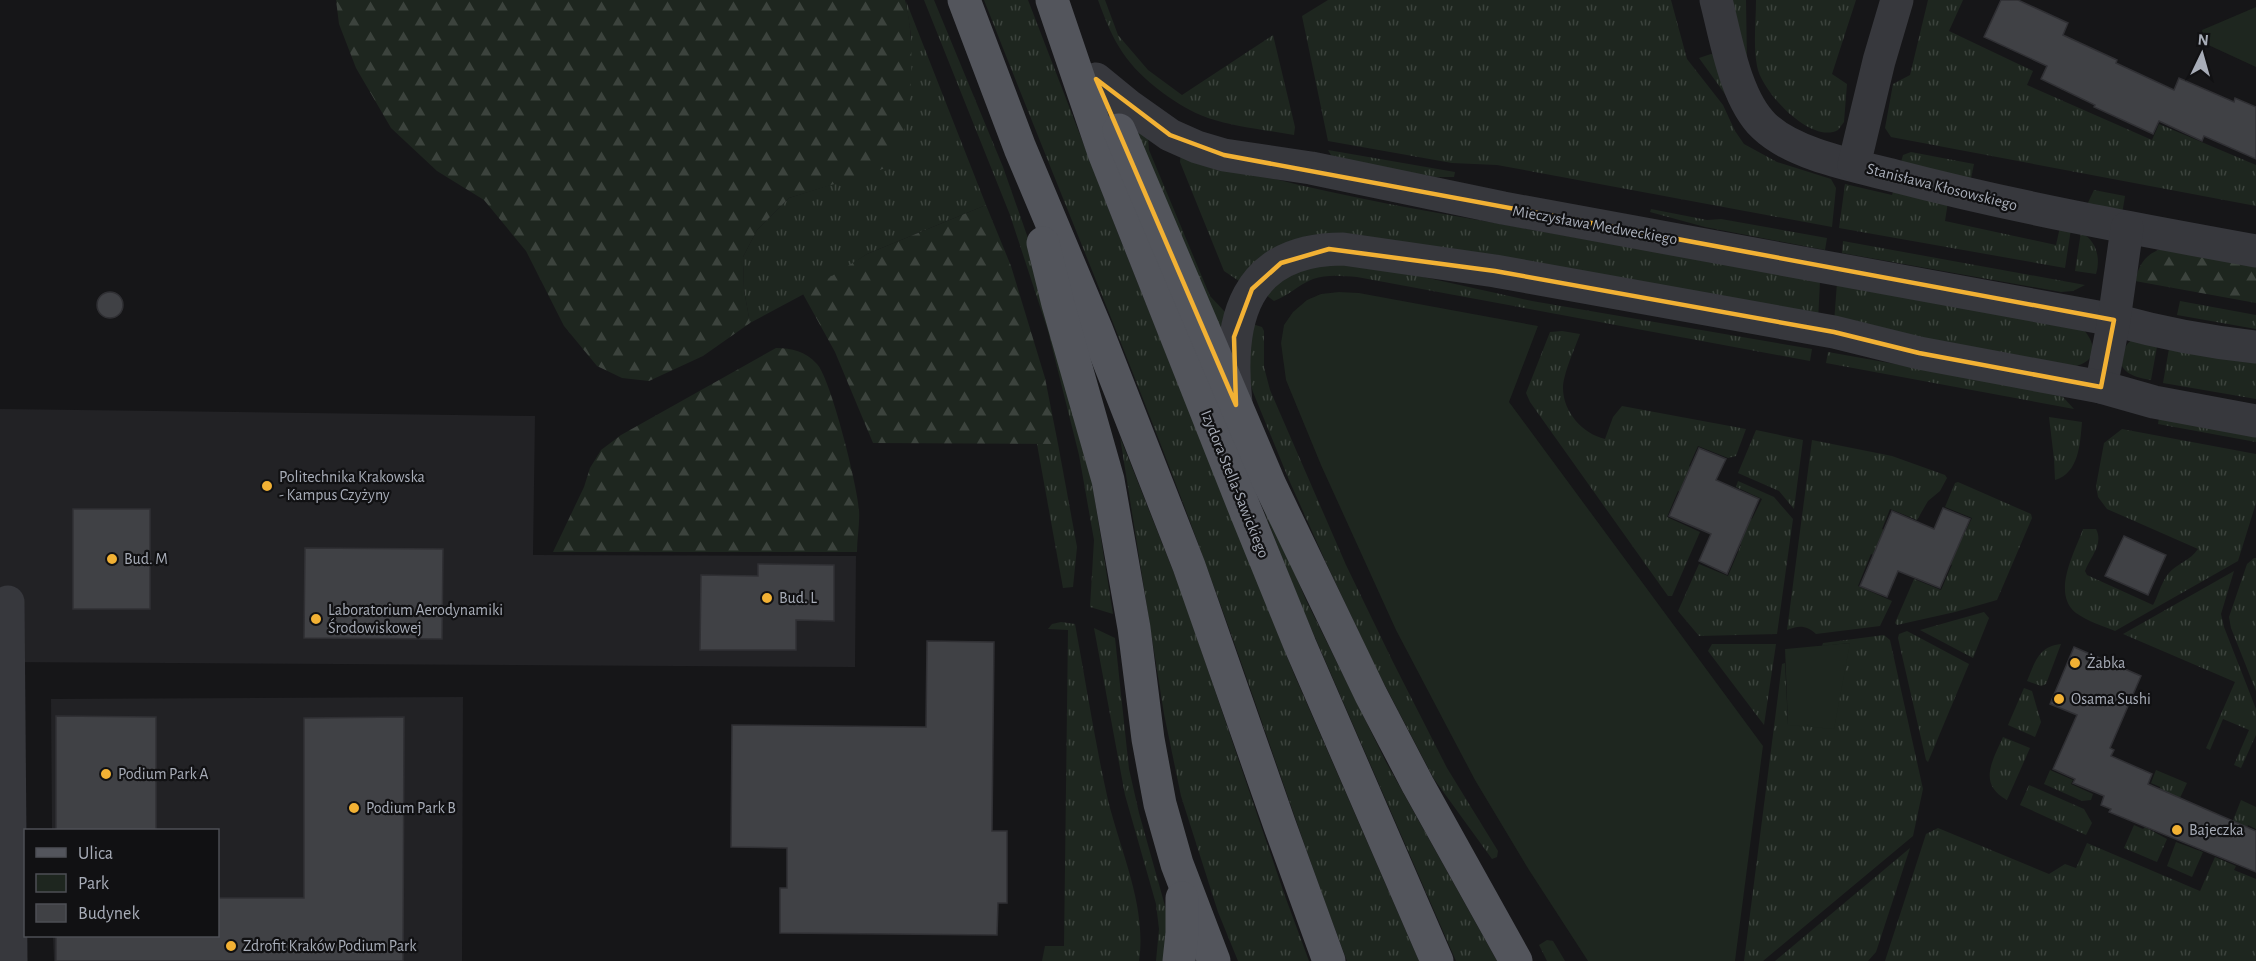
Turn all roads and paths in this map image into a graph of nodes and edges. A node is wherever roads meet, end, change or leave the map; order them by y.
1 (964, 0) edge
2 (1052, 0) edge
3 (1716, 0) edge
4 (1897, 0) edge
5 (1067, 42) junction
6 (1096, 79) junction
7 (1020, 148) junction
8 (1854, 165) junction
9 (2127, 228) junction
10 (2256, 251) edge
11 (2114, 320) junction
12 (2256, 347) edge
13 (2102, 387) junction
14 (1236, 405) junction
15 (2256, 421) edge
16 (8, 602) dead end
17 (1178, 864) junction
18 (1513, 954) edge
19 (11, 961) edge
20 (1179, 961) edge
21 (1214, 961) edge
22 (1329, 961) edge
23 (1437, 961) edge

1 - 7 main road
2 - 5 main road, Izydora Stella-Sawickiego
3 - 8 street
4 - 8 street, Stanisława Kłosowskiego
5 - 6 main road
5 - 23 main road, Izydora Stella-Sawickiego
6 - 11 street, Mieczysława Medweckiego
6 - 14 main road
7 - 17 main road
7 - 22 main road
8 - 9 street, Stanisława Kłosowskiego
9 - 10 street, Stanisława Kłosowskiego
9 - 11 street
11 - 12 street, Mieczysława Medweckiego
11 - 13 street
13 - 14 street
13 - 15 street
14 - 18 main road
16 - 19 street
17 - 20 main road
17 - 21 main road

